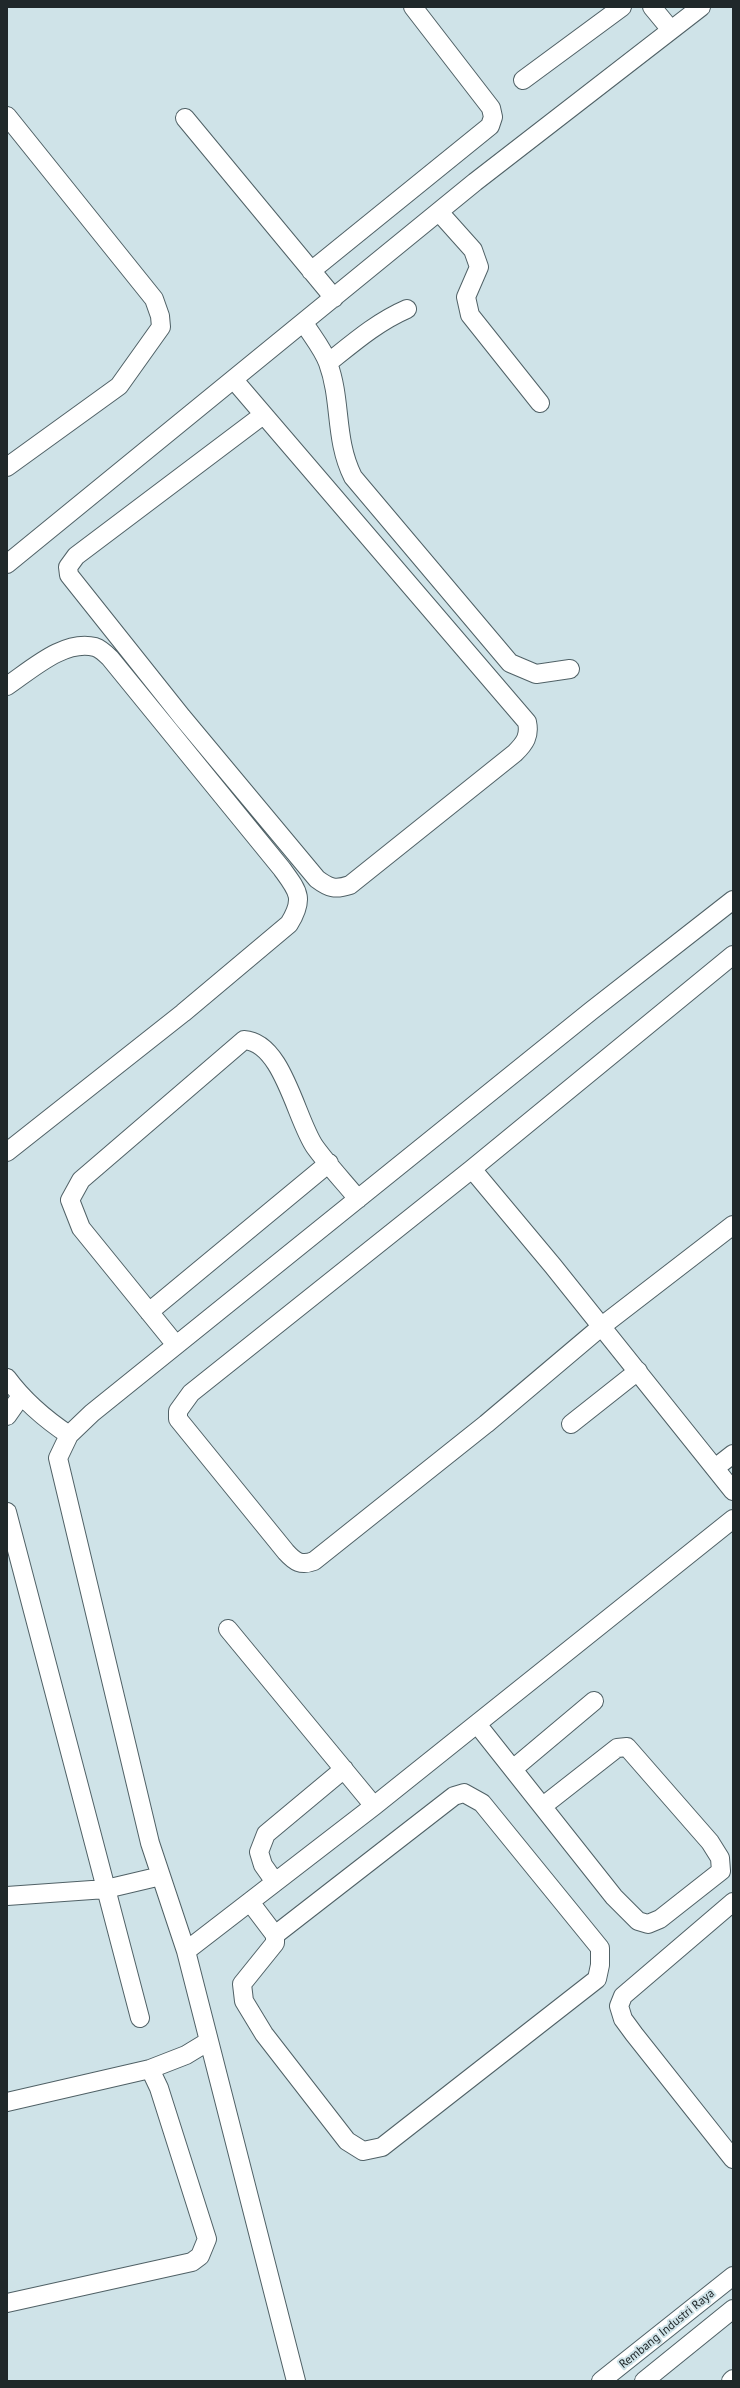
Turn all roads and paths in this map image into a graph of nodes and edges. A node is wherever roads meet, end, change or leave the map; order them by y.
1 (413, 7) edge
2 (622, 7) edge
3 (652, 7) edge
4 (698, 8) edge
5 (671, 30) junction
6 (523, 80) dead end
7 (7, 116) edge
8 (185, 118) dead end
9 (439, 212) junction
10 (311, 271) junction
11 (334, 298) junction
12 (407, 310) dead end
13 (304, 323) junction
14 (328, 363) junction
15 (234, 380) junction
16 (540, 402) dead end
17 (263, 415) junction
18 (7, 467) edge
19 (7, 564) edge
20 (570, 669) dead end
21 (7, 686) edge
22 (733, 900) edge
23 (733, 956) edge
24 (7, 1152) edge
25 (329, 1163) junction
26 (472, 1170) junction
27 (358, 1199) junction
28 (733, 1225) edge
29 (149, 1312) junction
30 (602, 1326) junction
31 (176, 1345) junction
32 (638, 1371) junction
33 (7, 1378) edge
34 (21, 1396) junction
35 (7, 1416) edge
36 (571, 1424) dead end
37 (69, 1435) junction
38 (733, 1454) edge
39 (715, 1468) junction
40 (733, 1491) edge
41 (7, 1512) edge
42 (733, 1518) edge
43 (228, 1629) dead end
44 (594, 1701) dead end
45 (477, 1724) junction
46 (344, 1769) junction
47 (513, 1769) junction
48 (374, 1806) junction
49 (543, 1806) junction
50 (161, 1876) junction
51 (275, 1882) junction
52 (106, 1889) junction
53 (7, 1896) edge
54 (250, 1902) junction
55 (733, 1902) edge
56 (275, 1935) junction
57 (186, 1951) junction
58 (140, 2018) dead end
59 (208, 2041) junction
60 (150, 2069) junction
61 (7, 2102) edge
62 (733, 2159) edge
63 (733, 2276) edge
64 (7, 2303) edge
65 (733, 2309) edge
66 (296, 2381) edge
67 (601, 2381) edge
68 (644, 2381) edge

1 - 10 street
2 - 6 street
3 - 5 street
4 - 5 street
5 - 9 street
7 - 18 street
8 - 10 street
9 - 11 street
9 - 16 street
10 - 11 street
11 - 13 street
12 - 14 street
13 - 14 street
13 - 15 street
14 - 20 street
15 - 17 street
15 - 19 street
17 - 17 street
21 - 24 street
22 - 27 street
23 - 26 street
25 - 27 street
25 - 29 street
25 - 29 street
26 - 30 street
26 - 30 street
27 - 31 street
28 - 30 street
29 - 31 street
30 - 32 street
31 - 37 street
32 - 36 street
32 - 39 street
33 - 34 street
34 - 35 street
34 - 37 street
37 - 50 street
38 - 39 street
39 - 40 street
41 - 52 street
42 - 45 street
43 - 46 street
44 - 47 street
45 - 47 street
45 - 48 street
46 - 48 street
46 - 51 street
47 - 49 street
48 - 51 street
49 - 49 street
50 - 52 street
50 - 57 street
51 - 54 street
52 - 53 street
52 - 58 street
54 - 56 street
54 - 57 street
55 - 62 street
56 - 56 street
57 - 59 street
59 - 60 street
59 - 66 street
60 - 61 street
60 - 64 street
63 - 67 street, Rembang Industri Raya
65 - 68 street

